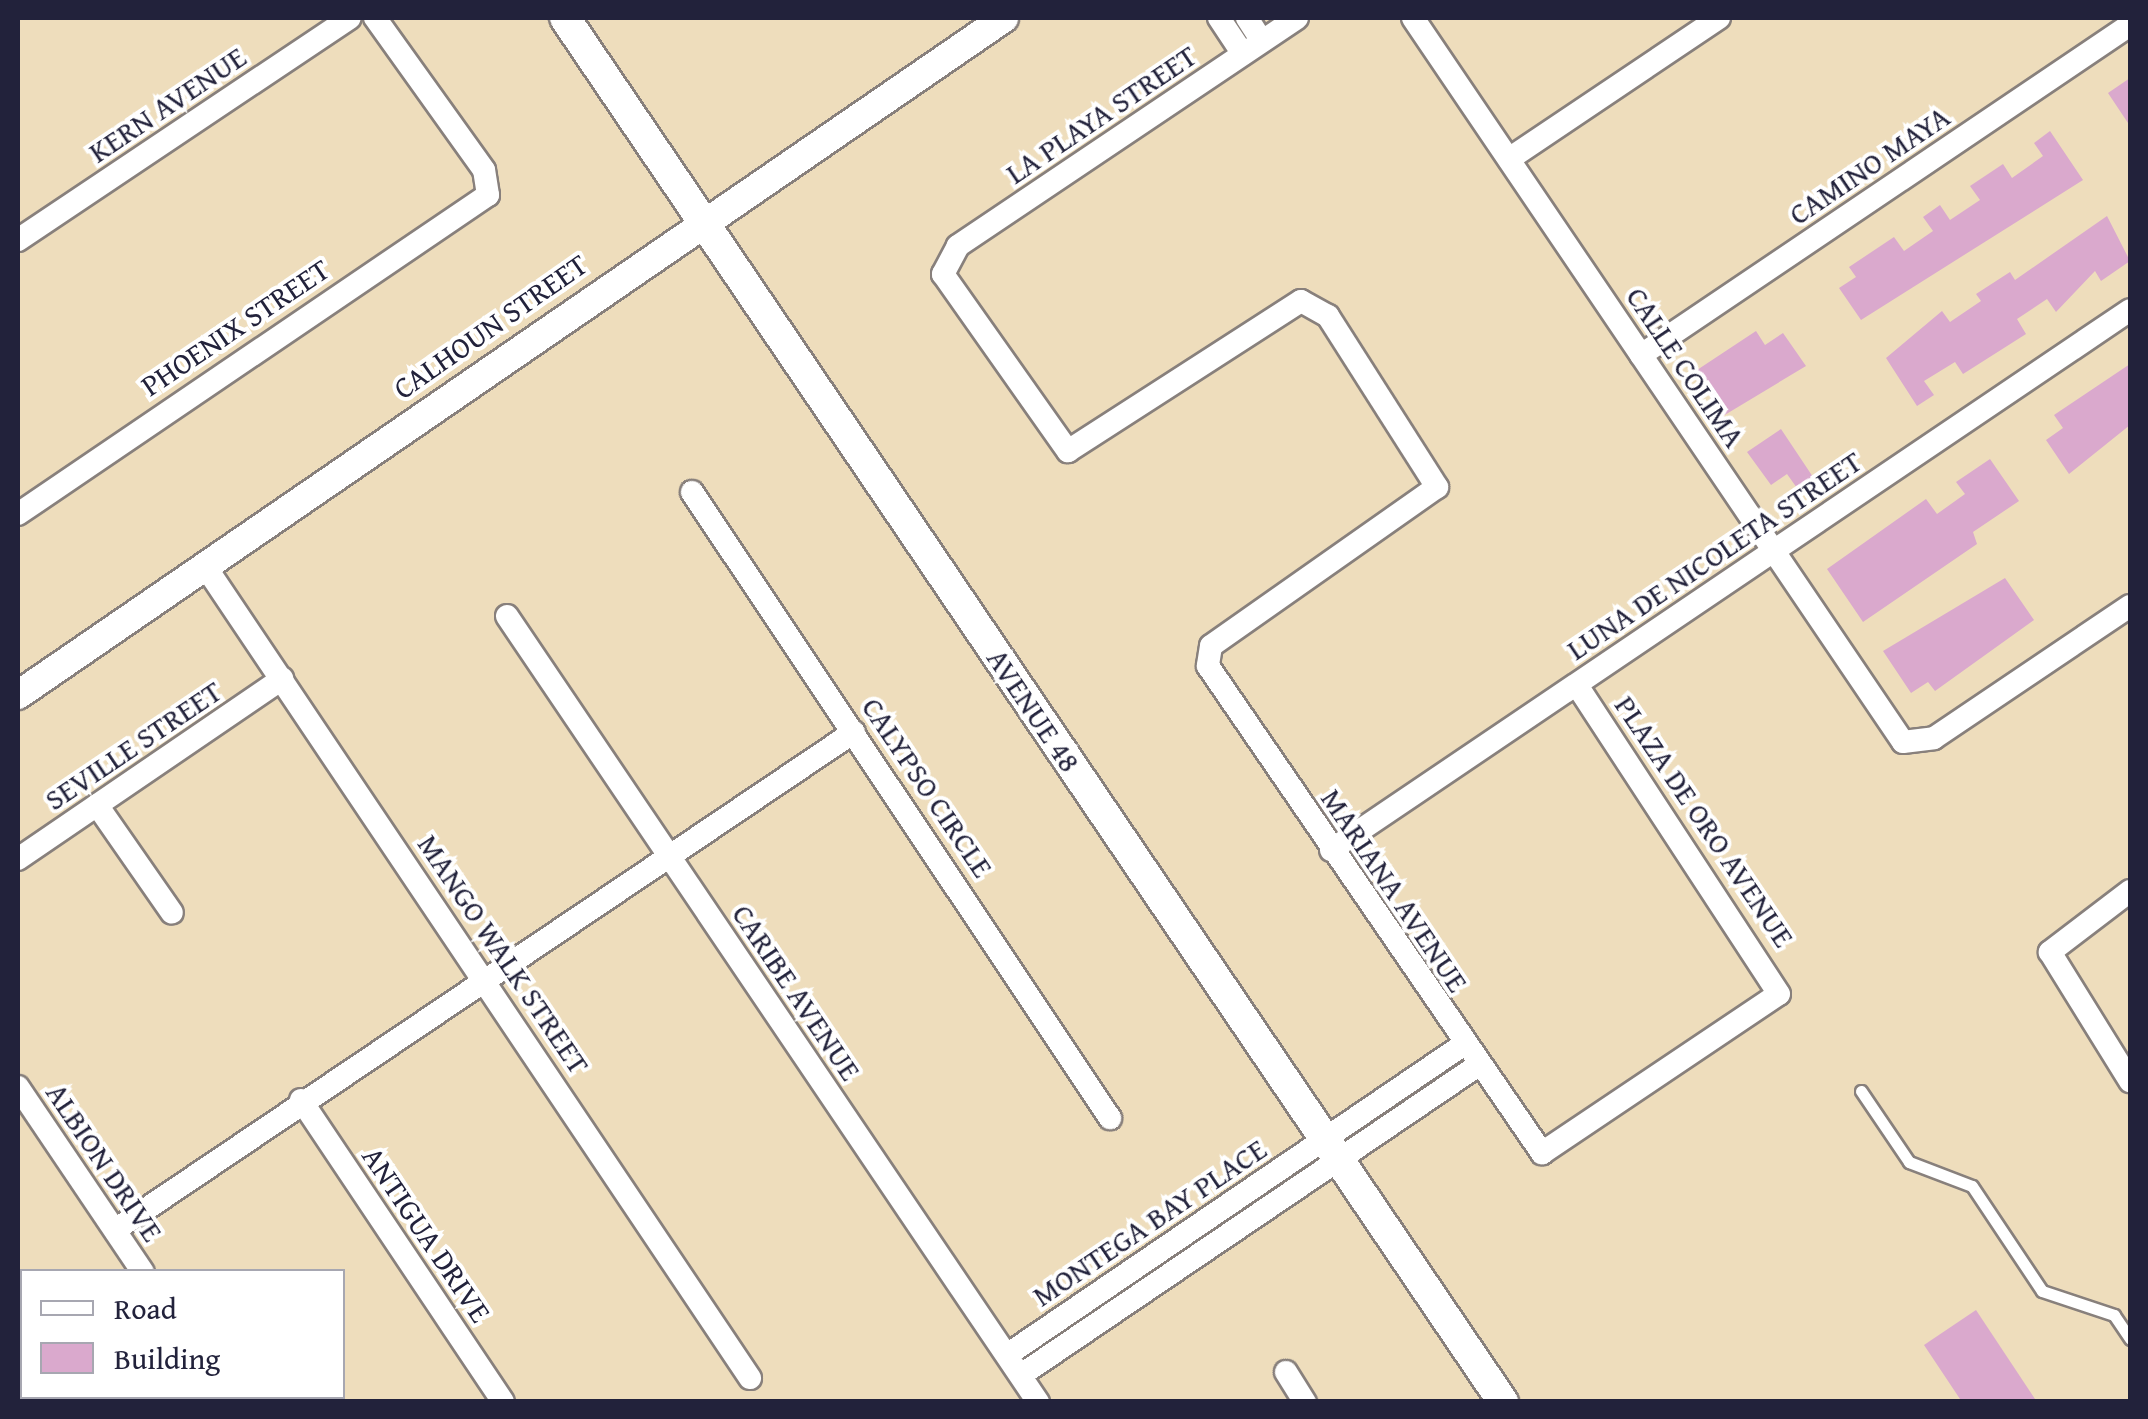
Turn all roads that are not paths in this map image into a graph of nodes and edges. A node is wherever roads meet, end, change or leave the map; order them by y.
1 (350, 18) edge
2 (375, 18) edge
3 (565, 18) edge
4 (1004, 18) edge
5 (1219, 18) edge
6 (1246, 18) edge
7 (1297, 18) edge
8 (1414, 18) edge
9 (1719, 18) edge
10 (2130, 25) edge
11 (1253, 47) junction
12 (1509, 160) junction
13 (702, 219) junction
14 (18, 240) edge
15 (2130, 310) edge
16 (1641, 355) junction
17 (692, 492) dead end
18 (18, 514) edge
19 (1774, 552) junction
20 (205, 566) junction
21 (2130, 606) edge
22 (507, 616) dead end
23 (1206, 655) joint
24 (282, 679) junction
25 (1577, 684) junction
26 (18, 695) edge
27 (854, 732) junction
28 (98, 805) junction
29 (1332, 850) junction
30 (670, 857) junction
31 (18, 859) edge
32 (2130, 891) edge
33 (172, 913) dead end
34 (484, 980) junction
35 (1463, 1045) junction
36 (1477, 1066) junction
37 (2130, 1080) edge
38 (18, 1086) edge
39 (1860, 1091) dead end
40 (302, 1100) junction
41 (1110, 1118) dead end
42 (1331, 1149) junction
43 (1542, 1154) joint
44 (115, 1230) junction
45 (141, 1269) edge
46 (2130, 1339) edge
47 (1007, 1354) junction
48 (1286, 1372) dead end
49 (1021, 1376) junction
50 (750, 1378) dead end
51 (503, 1402) edge
52 (1038, 1402) edge
53 (1305, 1402) edge
54 (1503, 1402) edge

1 - 14 street, KERN AVENUE
2 - 18 street, PHOENIX STREET
3 - 13 main road, AVENUE 48
4 - 13 street, CALHOUN STREET
5 - 11 street
6 - 11 street
7 - 11 street, LA PLAYA STREET
8 - 12 street, CALLE COLIMA
9 - 12 street
10 - 16 street, CAMINO MAYA
11 - 23 street, LA PLAYA STREET
12 - 16 street, CALLE COLIMA
13 - 20 street, CALHOUN STREET
13 - 42 main road, AVENUE 48
15 - 19 street, LUNA DE NICOLETA STREET
16 - 19 street, CALLE COLIMA
17 - 27 street, CALYPSO CIRCLE
19 - 21 street, CALLE COLIMA
19 - 25 street, LUNA DE NICOLETA STREET
20 - 24 street, MANGO WALK STREET
20 - 26 street, CALHOUN STREET
22 - 30 street, CARIBE AVENUE
23 - 29 street, MARIANA AVENUE
24 - 28 street, SEVILLE STREET
24 - 34 street, MANGO WALK STREET
25 - 29 street, LUNA DE NICOLETA STREET
25 - 43 street, PLAZA DE ORO AVENUE
27 - 30 street
27 - 41 street, CALYPSO CIRCLE
28 - 31 street, SEVILLE STREET
28 - 33 street
29 - 35 street, MARIANA AVENUE
30 - 34 street
30 - 47 street, CARIBE AVENUE
32 - 37 street
34 - 40 street
34 - 50 street, MANGO WALK STREET
35 - 36 street, MARIANA AVENUE
35 - 42 street
36 - 42 street
36 - 43 street, MARIANA AVENUE
38 - 44 street, ALBION DRIVE
39 - 46 lane
40 - 44 street
40 - 51 street, ANTIGUA DRIVE
42 - 47 street, MONTEGA BAY PLACE
42 - 49 street, MONTEGA BAY PLACE
42 - 54 main road, AVENUE 48
44 - 45 street, ALBION DRIVE
47 - 49 street, CARIBE AVENUE
48 - 53 street
49 - 52 street, CARIBE AVENUE

